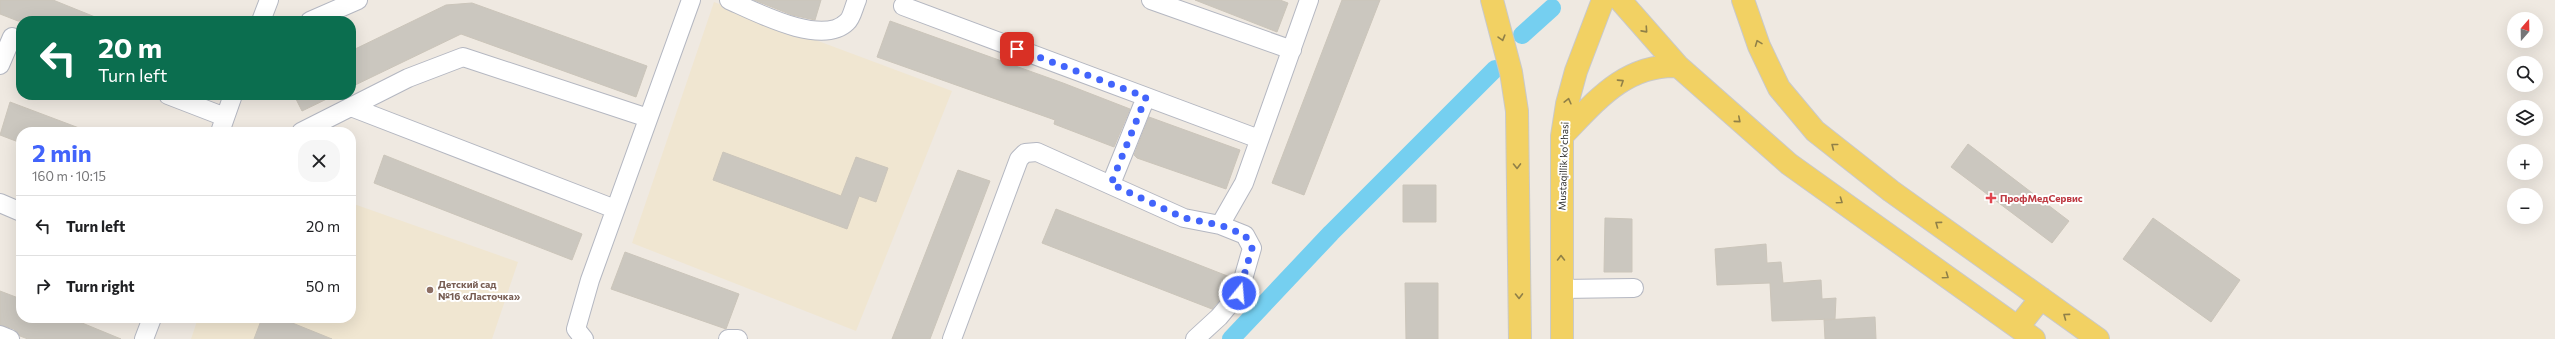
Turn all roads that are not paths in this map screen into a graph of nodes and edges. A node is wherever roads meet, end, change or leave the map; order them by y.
1 (269, 0) edge
2 (358, 0) edge
3 (691, 0) edge
4 (729, 0) edge
5 (857, 0) edge
6 (1151, 0) edge
7 (1310, 0) edge
8 (1492, 0) edge
9 (1603, 0) edge
10 (1620, 0) edge
11 (1743, 0) edge
12 (903, 6) dead end
13 (264, 16) edge
14 (321, 16) edge
15 (11, 37) edge
16 (1292, 50) junction
17 (0, 65) edge
18 (1678, 66) junction
19 (1146, 97) junction
20 (177, 100) edge
21 (231, 100) edge
22 (351, 107) junction
23 (648, 118) junction
24 (222, 124) edge
25 (311, 127) edge
26 (1562, 136) junction
27 (1260, 139) junction
28 (1111, 184) junction
29 (0, 203) edge
30 (615, 209) junction
31 (16, 210) edge
32 (1220, 225) junction
33 (1634, 288) dead end
34 (1561, 289) junction
35 (2041, 298) junction
36 (150, 323) edge
37 (0, 335) edge
38 (2020, 335) edge
39 (10, 339) edge
40 (144, 339) edge
41 (584, 339) edge
42 (728, 339) edge
43 (738, 339) edge
44 (952, 339) edge
45 (1195, 339) edge
46 (1520, 339) edge
47 (1562, 339) edge
48 (2098, 339) edge

1 - 13 lane
2 - 14 lane
3 - 23 lane
4 - 5 lane
6 - 16 lane
7 - 16 lane
8 -> 46 main road
26 -> 9 main road, Mustaqillik ko'chasi
10 -> 18 main road
35 -> 11 main road
12 - 19 lane
15 - 17 lane
16 - 27 lane
26 -> 18 main road
18 -> 38 main road
19 - 27 lane
19 - 28 lane
20 - 24 lane
21 - 24 lane
22 - 23 lane
22 - 25 lane
22 - 30 lane
23 - 30 lane
34 -> 26 main road, Mustaqillik ko'chasi
27 - 32 lane
28 - 32 lane
28 - 44 lane
29 - 31 lane
30 - 41 lane
32 - 45 lane
33 - 34 lane
34 - 47 main road, Mustaqillik ko'chasi
35 - 38 main road
48 -> 35 main road
36 - 40 lane
37 - 39 lane
42 - 43 lane

